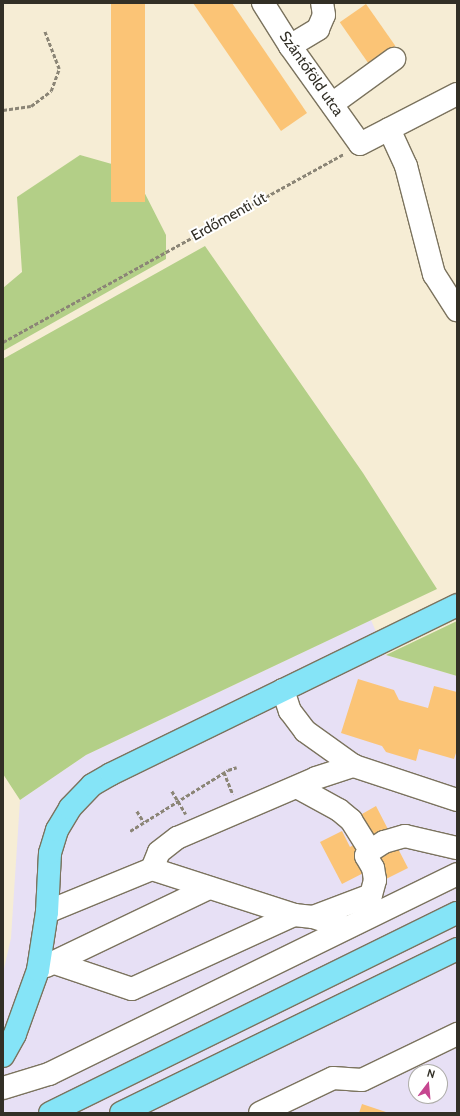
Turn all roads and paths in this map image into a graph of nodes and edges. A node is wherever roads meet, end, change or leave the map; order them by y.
1 (263, 3) edge
2 (322, 3) edge
3 (45, 32) dead end
4 (290, 46) junction
5 (394, 59) dead end
6 (457, 94) edge
7 (332, 104) junction
8 (3, 110) edge
9 (390, 129) junction
10 (360, 144) junction
11 (457, 310) edge
12 (3, 342) edge
13 (457, 605) edge
14 (283, 690) junction
15 (354, 766) junction
16 (237, 767) dead end
17 (297, 787) junction
18 (172, 791) dead end
19 (457, 800) edge
20 (177, 801) junction
21 (137, 811) dead end
22 (144, 822) junction
23 (130, 831) dead end
24 (457, 848) edge
25 (370, 851) junction
26 (152, 869) junction
27 (457, 874) edge
28 (209, 888) junction
29 (47, 912) junction
30 (457, 913) edge
31 (303, 916) junction
32 (346, 928) junction
33 (457, 948) edge
34 (46, 966) junction
35 (457, 1034) edge
36 (3, 1056) edge
37 (3, 1088) edge
38 (50, 1113) edge
39 (121, 1113) edge
40 (260, 1113) edge

1 - 4 street, Szántóföld utca
2 - 4 street
3 - 8 path
4 - 7 street, Szántóföld utca
5 - 7 street
6 - 9 street
7 - 10 street, Szántóföld utca
9 - 10 street
9 - 11 street
10 - 12 path, Erdőmenti út
13 - 14 highway
14 - 15 street
14 - 29 highway
15 - 17 street
15 - 19 street
16 - 20 path
17 - 25 street
17 - 26 street
18 - 20 path
20 - 22 path
21 - 22 path
22 - 23 path
24 - 25 street
25 - 31 street
26 - 28 street
26 - 29 street
27 - 32 street
28 - 31 street
28 - 34 street
29 - 34 highway
30 - 38 highway
31 - 32 street
31 - 34 street
32 - 37 street
33 - 39 highway
34 - 36 highway
35 - 40 street

